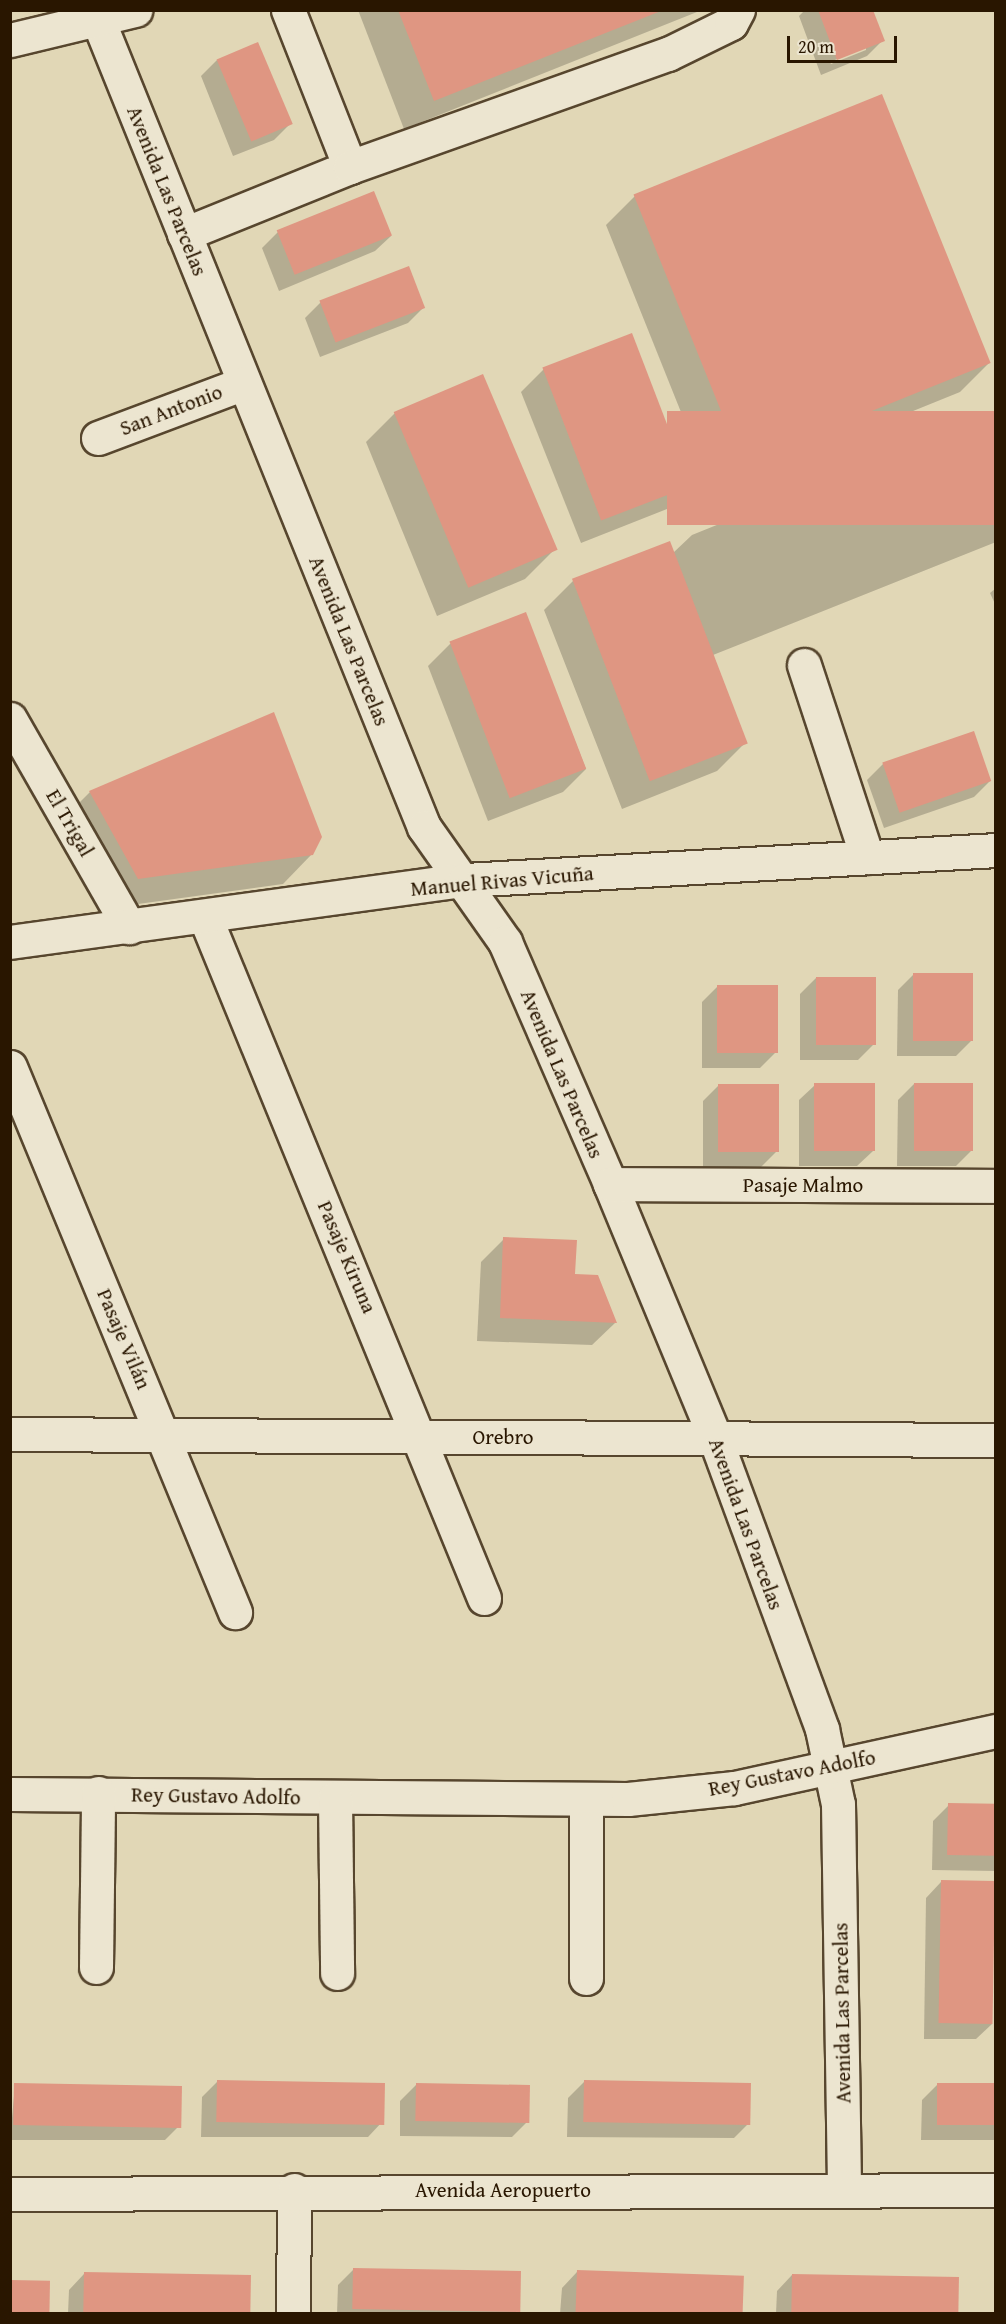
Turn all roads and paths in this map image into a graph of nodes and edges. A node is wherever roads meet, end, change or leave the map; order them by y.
1 (135, 10) edge
2 (288, 10) edge
3 (738, 10) edge
4 (96, 16) edge
5 (10, 40) edge
6 (350, 167) junction
7 (184, 234) junction
8 (244, 382) junction
9 (98, 438) dead end
10 (804, 665) dead end
11 (10, 719) edge
12 (996, 850) edge
13 (867, 857) junction
14 (465, 880) junction
15 (205, 917) junction
16 (129, 927) junction
17 (10, 942) edge
18 (10, 1067) edge
19 (610, 1184) junction
20 (996, 1186) edge
21 (10, 1434) edge
22 (164, 1435) junction
23 (422, 1436) junction
24 (715, 1438) junction
25 (996, 1440) edge
26 (484, 1598) dead end
27 (236, 1612) dead end
28 (996, 1731) edge
29 (833, 1768) junction
30 (98, 1793) junction
31 (10, 1794) edge
32 (335, 1798) junction
33 (586, 1800) junction
34 (96, 1966) dead end
35 (337, 1973) dead end
36 (586, 1978) dead end
37 (844, 2189) junction
38 (294, 2190) junction
39 (996, 2190) edge
40 (10, 2194) edge
41 (293, 2313) edge

1 - 4 street
2 - 6 street
3 - 6 street
4 - 5 street
4 - 7 street, Avenida Las Parcelas
6 - 7 street
7 - 8 street, Avenida Las Parcelas
8 - 9 street, San Antonio
8 - 14 street, Avenida Las Parcelas
10 - 13 street
11 - 16 street, El Trigal
12 - 13 street, Manuel Rivas Vicuña
13 - 14 street, Manuel Rivas Vicuña
14 - 15 street, Manuel Rivas Vicuña
14 - 19 street, Avenida Las Parcelas
15 - 16 street, Manuel Rivas Vicuña
15 - 23 street, Pasaje Kiruna
16 - 17 street, Manuel Rivas Vicuña
18 - 22 street, Pasaje Vilán
19 - 20 street, Pasaje Malmo
19 - 24 street, Avenida Las Parcelas
21 - 22 street, Orebro
22 - 23 street, Orebro
22 - 27 street, Pasaje Vilán
23 - 24 street, Orebro
23 - 26 street, Pasaje Kiruna
24 - 25 street, Orebro
24 - 29 street, Avenida Las Parcelas
28 - 29 street, Rey Gustavo Adolfo
29 - 33 street, Rey Gustavo Adolfo
29 - 37 street, Avenida Las Parcelas
30 - 31 street, Rey Gustavo Adolfo
30 - 32 street, Rey Gustavo Adolfo
30 - 34 street
32 - 33 street, Rey Gustavo Adolfo
32 - 35 street
33 - 36 street
37 - 38 street, Avenida Aeropuerto
37 - 39 street, Avenida Aeropuerto
38 - 40 street, Avenida Aeropuerto
38 - 41 street

